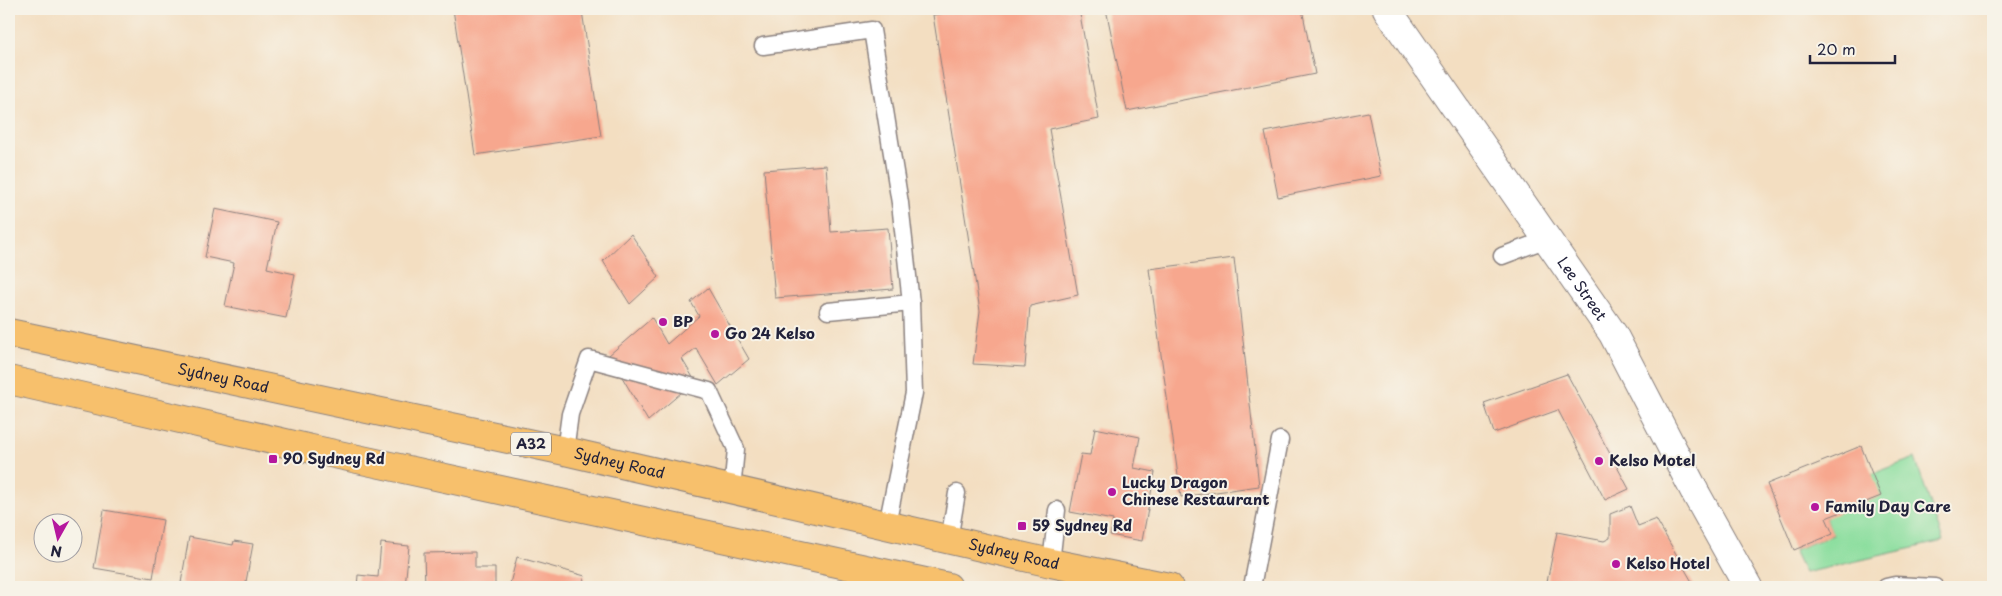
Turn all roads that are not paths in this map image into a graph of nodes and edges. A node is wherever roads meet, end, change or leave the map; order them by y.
1 (1387, 9) edge
2 (763, 46) dead end
3 (1547, 239) junction
4 (1502, 256) dead end
5 (911, 303) junction
6 (828, 311) dead end
7 (9, 333) edge
8 (9, 380) edge
9 (1280, 440) dead end
10 (565, 451) junction
11 (732, 490) junction
12 (957, 493) dead end
13 (1058, 510) dead end
14 (887, 525) junction
15 (949, 540) junction
16 (1051, 563) junction
17 (948, 587) edge
18 (1168, 587) edge
19 (1252, 587) edge
20 (1748, 587) edge
21 (1886, 587) edge
22 (1934, 587) edge

1 - 3 street, Lee Street
2 - 5 lane
3 - 4 lane
3 - 20 street, Lee Street
5 - 6 lane
5 - 14 lane
7 - 10 highway, Sydney Road / A32
8 - 17 highway
9 - 19 lane
10 - 11 highway, Sydney Road / A32
10 - 11 lane
11 - 14 highway, Sydney Road / A32
12 - 15 lane
13 - 16 lane
14 - 15 highway, Sydney Road / A32
15 - 16 highway, Sydney Road / A32
16 - 18 highway, Sydney Road / A32
21 - 22 lane

